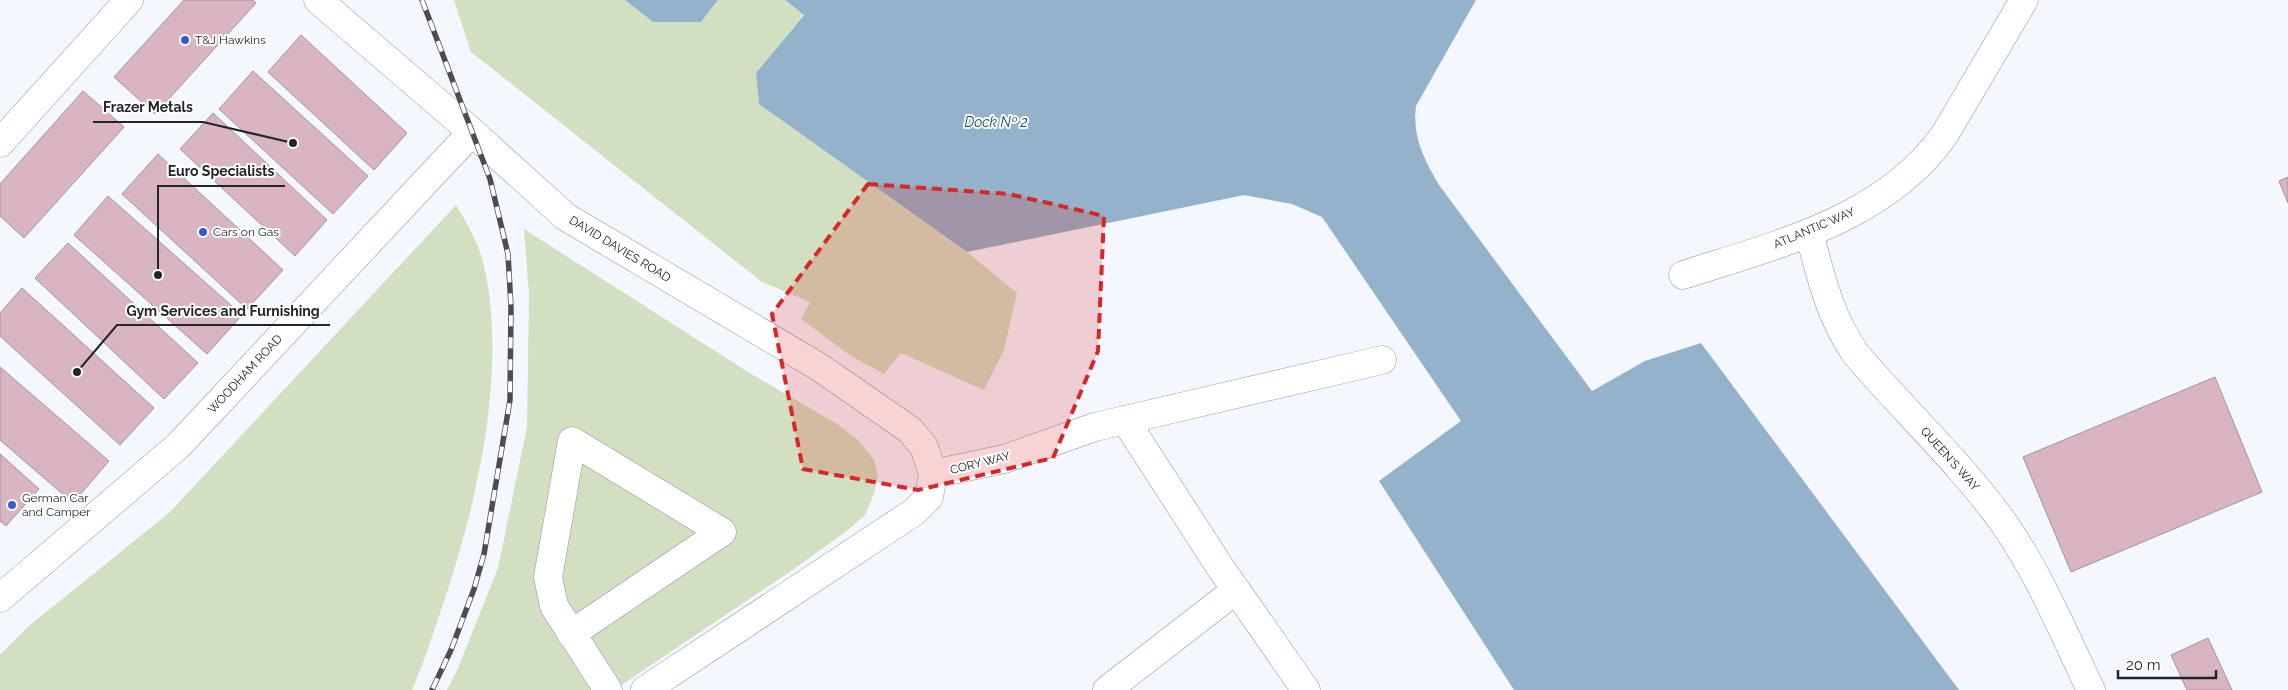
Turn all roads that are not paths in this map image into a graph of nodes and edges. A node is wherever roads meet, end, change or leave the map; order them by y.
1 (129, 0) edge
2 (318, 0) edge
3 (2024, 0) edge
4 (472, 132) junction
5 (0, 144) edge
6 (1809, 233) junction
7 (1683, 276) dead end
8 (1382, 360) dead end
9 (1125, 420) junction
10 (933, 474) junction
11 (1236, 590) junction
12 (0, 598) edge
13 (571, 634) junction
14 (608, 690) edge
15 (645, 690) edge
16 (1107, 690) edge
17 (1306, 690) edge
18 (2091, 690) edge

1 - 5 street
2 - 4 street, DAVID DAVIES ROAD
3 - 6 street, ATLANTIC WAY
4 - 10 street, DAVID DAVIES ROAD
4 - 12 street, WOODHAM ROAD
6 - 7 street, ATLANTIC WAY
6 - 18 street, QUEEN'S WAY
8 - 9 street, CORY WAY
9 - 10 street, CORY WAY
9 - 11 street
10 - 15 street, CORY WAY
11 - 16 street
11 - 17 street
13 - 13 street
13 - 14 street

